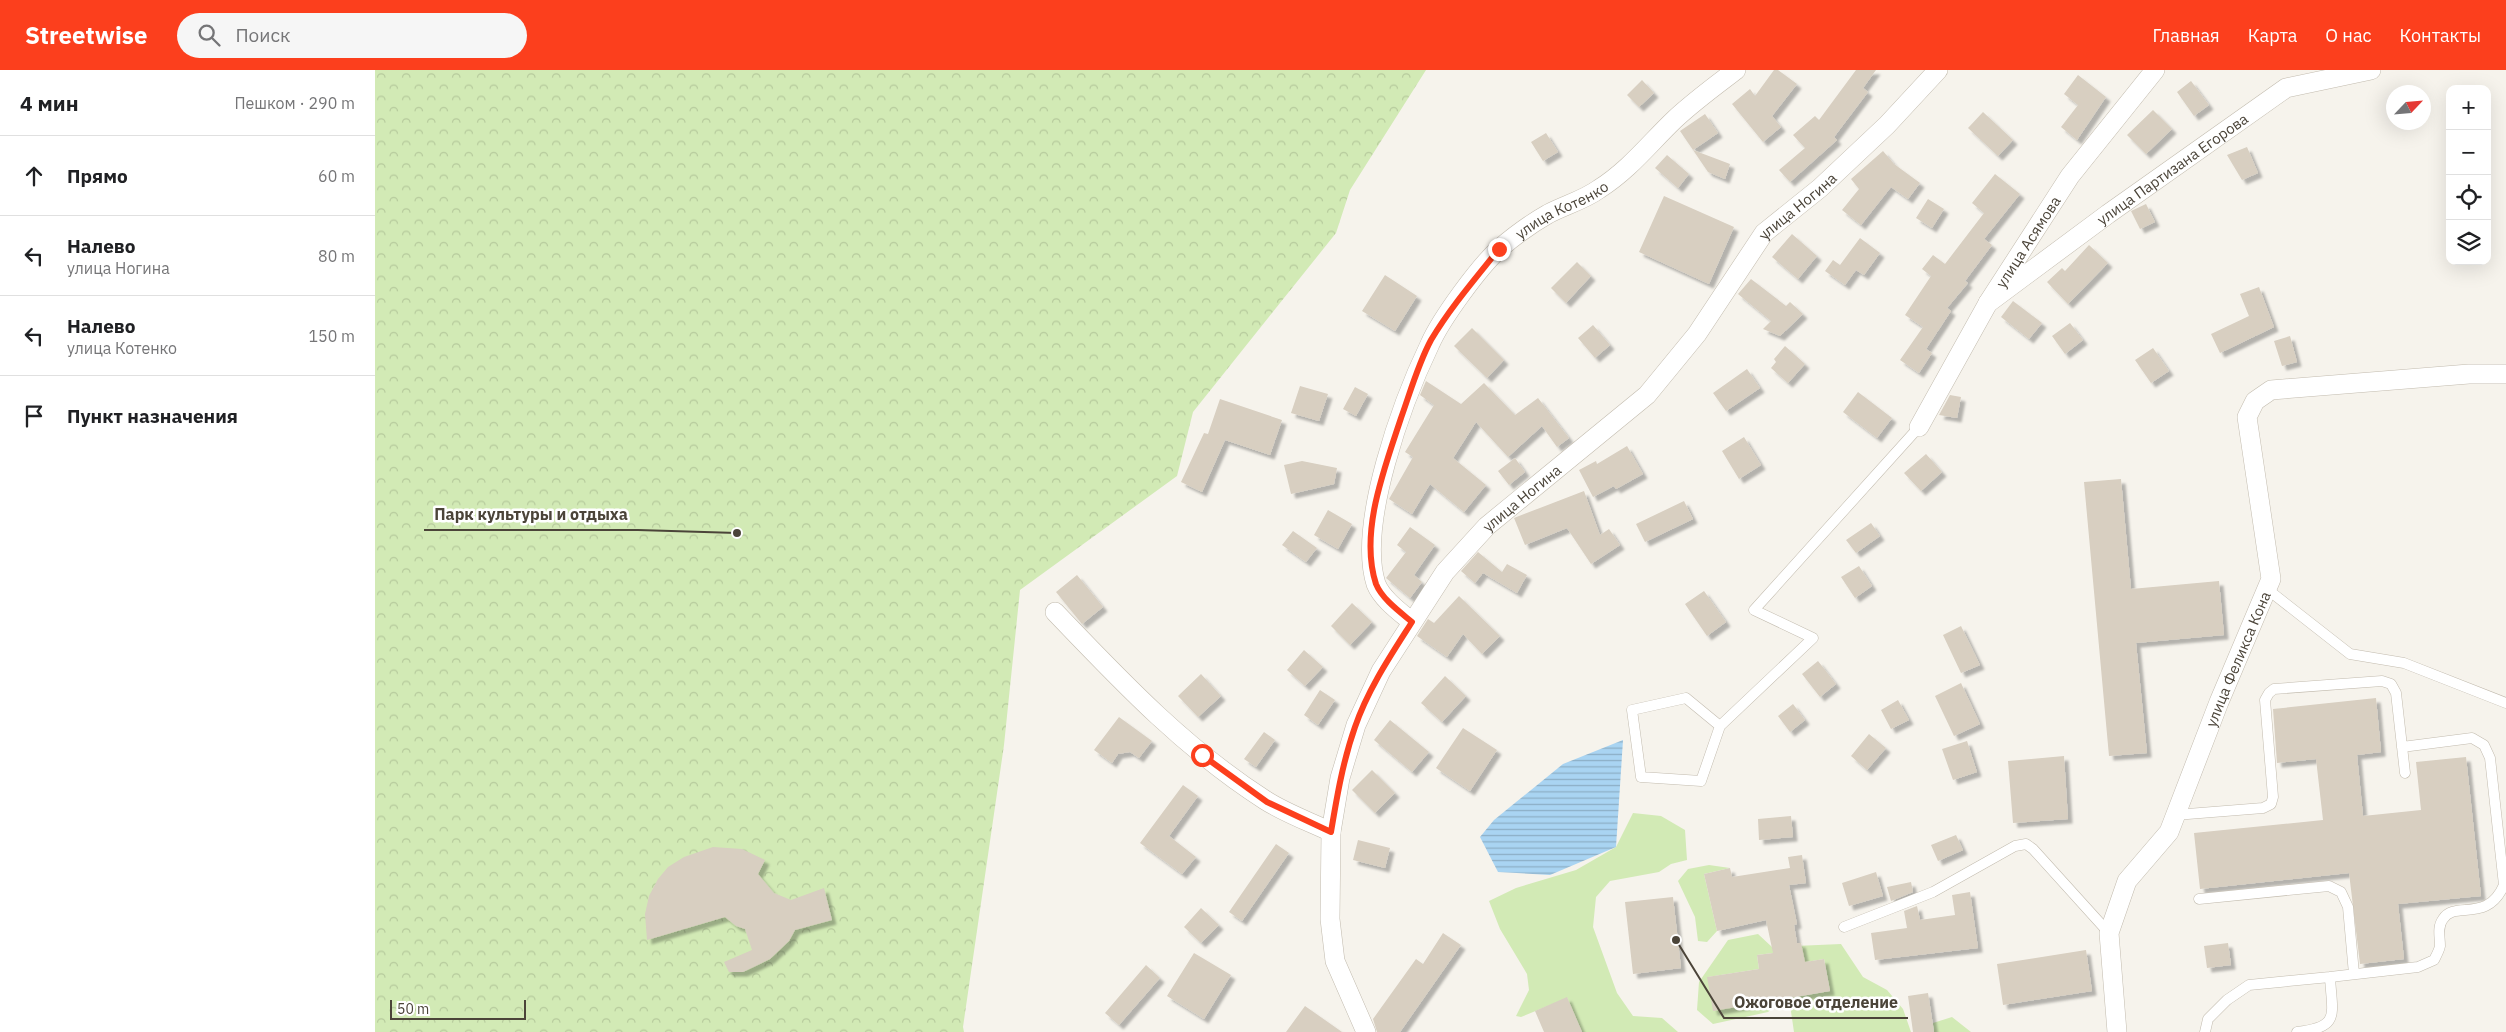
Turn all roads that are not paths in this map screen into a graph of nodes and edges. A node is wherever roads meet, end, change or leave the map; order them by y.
1 (1736, 70) edge
2 (1938, 70) edge
3 (2155, 70) edge
4 (2371, 70) edge
5 (1989, 303) junction
6 (2506, 374) edge
7 (1919, 427) joint
8 (2267, 589) junction
9 (1055, 612) dead end
10 (1412, 622) junction
11 (2506, 703) edge
12 (1720, 726) junction
13 (2402, 747) junction
14 (2405, 773) dead end
15 (2175, 815) junction
16 (1331, 832) junction
17 (2199, 899) dead end
18 (1844, 927) dead end
19 (2109, 933) junction
20 (2354, 974) junction
21 (2331, 977) junction
22 (1365, 1032) edge
23 (2117, 1032) edge
24 (2205, 1032) edge
25 (2297, 1032) edge

1 - 10 street, улица Котенко
2 - 10 street, улица Ногина
3 - 5 street, улица Асямова
4 - 5 street, улица Партизана Егорова
5 - 7 street, улица Асямова
6 - 8 street, улица Феликса Кона
7 - 12 lane
8 - 11 lane
8 - 15 street, улица Феликса Кона
9 - 16 street
10 - 16 street, улица Ногина
12 - 12 lane
13 - 14 lane
13 - 15 lane
13 - 20 lane
15 - 19 street, улица Феликса Кона
16 - 22 street, улица Ногина
17 - 20 lane
18 - 19 lane
19 - 23 street, улица Феликса Кона
20 - 21 lane
21 - 24 lane
21 - 25 lane

